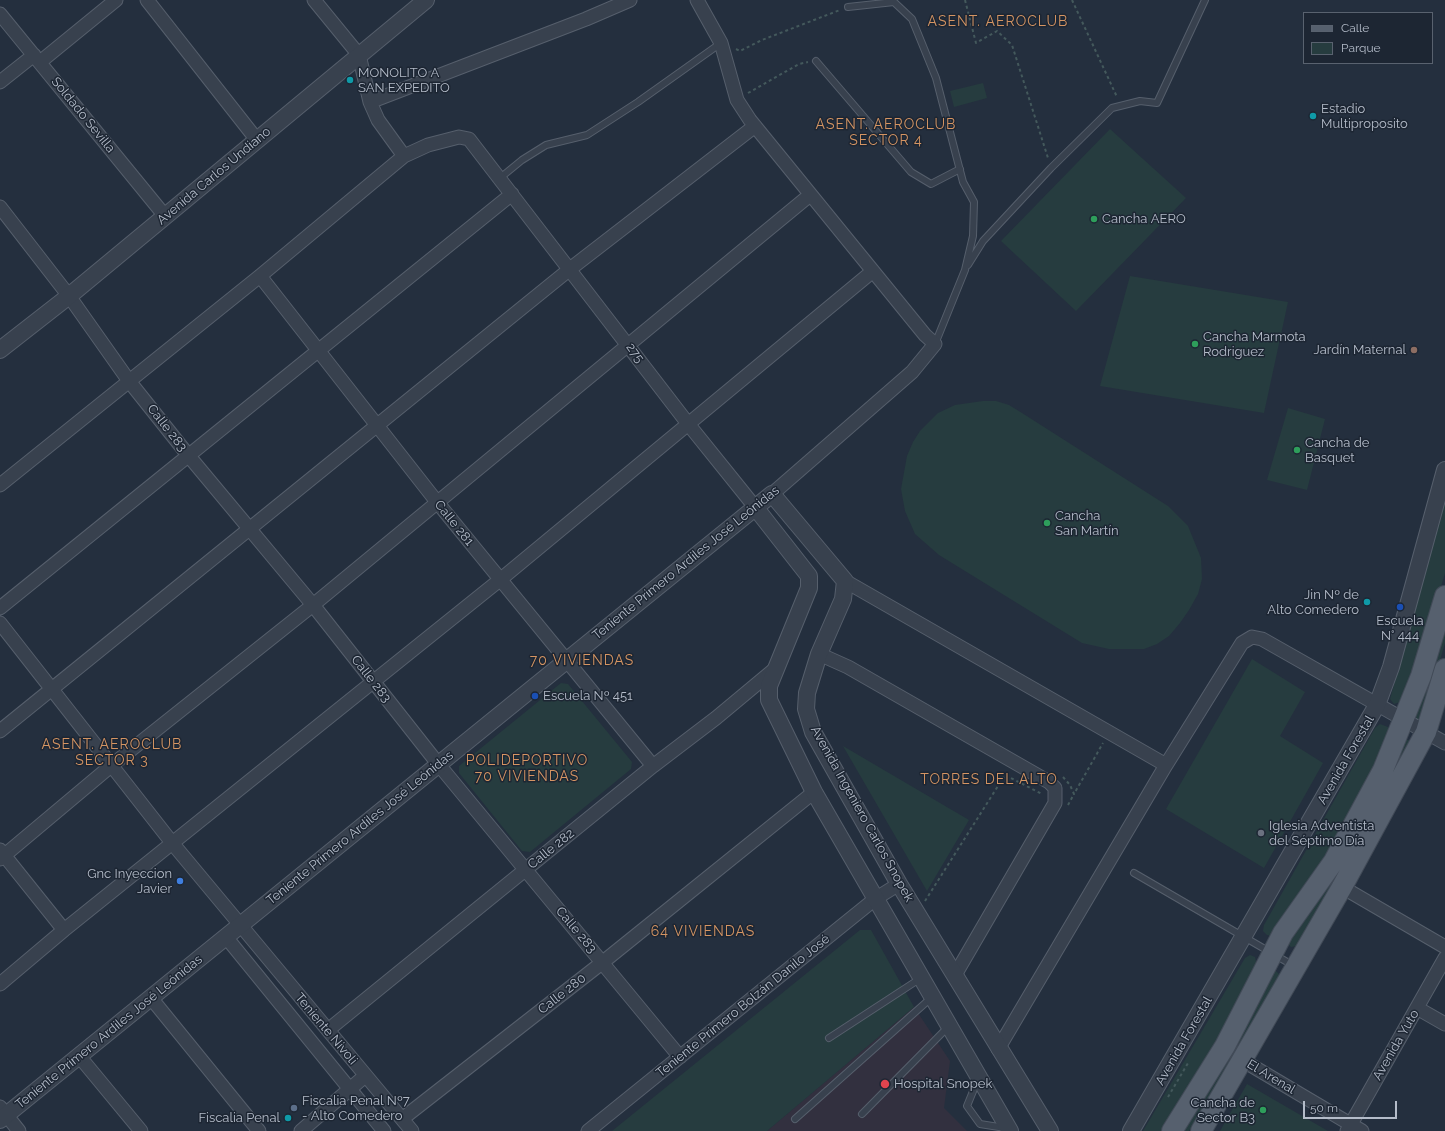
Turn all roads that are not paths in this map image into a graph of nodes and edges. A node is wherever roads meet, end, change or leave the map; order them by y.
1 (116, 0) edge
2 (147, 0) edge
3 (314, 0) edge
4 (426, 0) edge
5 (630, 0) edge
6 (697, 0) edge
7 (1205, 0) edge
8 (848, 7) road end
9 (0, 14) edge
10 (721, 43) junction
11 (359, 55) junction
12 (37, 58) junction
13 (816, 61) road end
14 (0, 82) edge
15 (370, 102) junction
16 (755, 126) junction
17 (257, 140) junction
18 (404, 156) junction
19 (960, 169) junction
20 (500, 178) junction
21 (512, 194) junction
22 (810, 195) junction
23 (0, 207) edge
24 (165, 216) junction
25 (570, 269) junction
26 (965, 270) junction
27 (873, 271) junction
28 (260, 276) junction
29 (69, 296) junction
30 (628, 344) junction
31 (935, 344) junction
32 (319, 349) junction
33 (0, 350) edge
34 (129, 381) junction
35 (377, 424) junction
36 (689, 425) junction
37 (188, 455) junction
38 (1445, 470) edge
39 (0, 486) edge
40 (772, 494) junction
41 (437, 502) junction
42 (755, 508) junction
43 (249, 528) junction
44 (501, 579) junction
45 (845, 581) junction
46 (1445, 596) edge
47 (312, 605) junction
48 (0, 608) edge
49 (0, 623) edge
50 (819, 654) junction
51 (568, 660) junction
52 (776, 668) junction
53 (1445, 669) edge
54 (373, 682) junction
55 (53, 689) junction
56 (1377, 705) junction
57 (1403, 719) junction
58 (0, 731) edge
59 (1426, 732) junction
60 (1445, 743) edge
61 (439, 765) junction
62 (1166, 765) junction
63 (112, 766) junction
64 (653, 766) junction
65 (814, 792) junction
66 (173, 844) junction
67 (1, 855) edge
68 (525, 870) junction
69 (1134, 873) dead end
70 (899, 884) junction
71 (1342, 887) junction
72 (875, 899) junction
73 (240, 926) junction
74 (64, 930) junction
75 (226, 937) junction
76 (1244, 937) junction
77 (1445, 947) edge
78 (1271, 953) junction
79 (1445, 958) edge
80 (603, 962) junction
81 (1295, 967) junction
82 (955, 975) junction
83 (921, 978) junction
84 (0, 984) edge
85 (932, 997) junction
86 (151, 998) junction
87 (1417, 1008) junction
88 (1445, 1024) edge
89 (949, 1026) junction
90 (328, 1030) junction
91 (829, 1038) dead end
92 (998, 1049) junction
93 (79, 1056) junction
94 (680, 1057) junction
95 (1242, 1060) junction
96 (365, 1076) junction
97 (979, 1078) junction
98 (350, 1089) junction
99 (2, 1114) edge
100 (862, 1114) dead end
101 (402, 1119) junction
102 (795, 1119) dead end
103 (1349, 1128) edge
104 (1009, 1130) edge
105 (19, 1131) edge
106 (141, 1131) edge
107 (259, 1131) edge
108 (301, 1131) edge
109 (384, 1131) edge
110 (412, 1131) edge
111 (588, 1131) edge
112 (1050, 1131) edge
113 (1131, 1131) edge
114 (1172, 1131) edge
115 (1201, 1131) edge
116 (1362, 1131) edge

1 - 12 street
2 - 17 street
3 - 11 street
4 - 11 street, Avenida Carlos Undiano
5 - 15 street
6 - 10 street
7 - 26 lane
8 - 19 lane
9 - 12 street, Soldado Sevilla
10 - 16 street
10 - 20 lane
11 - 15 street
11 - 17 street, Avenida Carlos Undiano
12 - 14 street
12 - 24 street, Soldado Sevilla
13 - 19 lane
15 - 18 street
16 - 22 street
16 - 25 street
17 - 24 street, Avenida Carlos Undiano
18 - 20 street, 275
18 - 28 street
19 - 26 lane
20 - 21 street, 275
21 - 25 street, 275
21 - 32 street
22 - 27 street
22 - 30 street
23 - 29 street, Calle 283
24 - 29 street, Avenida Carlos Undiano
25 - 30 street, 275
25 - 35 street
26 - 31 lane
27 - 31 street
27 - 36 street
28 - 32 street, Calle 281
28 - 34 street
29 - 33 street, Avenida Carlos Undiano
29 - 34 street, Calle 283
30 - 36 street, 275
30 - 41 street
31 - 40 street, Teniente Primero Ardiles José Leónidas
32 - 35 street, Calle 281
32 - 37 street
34 - 37 street, Calle 283
34 - 39 street
35 - 41 street, Calle 281
35 - 43 street
36 - 42 street, 275
36 - 44 street
37 - 43 street, Calle 283
37 - 48 street
38 - 56 street, Avenida Forestal
40 - 42 street, Teniente Primero Ardiles José Leónidas
40 - 45 street
41 - 44 street, Calle 281
41 - 47 street
42 - 51 street, Teniente Primero Ardiles José Leónidas
42 - 52 street, 275
43 - 47 street, Calle 283
43 - 55 street
44 - 51 street, Calle 281
44 - 54 street
45 - 50 street, Avenida Ingeniero Carlos Snopek
45 - 62 street
46 - 57 main road
47 - 54 street, Calle 283
47 - 63 street
49 - 55 street, Teniente Nivoli
50 - 70 street, Avenida Ingeniero Carlos Snopek
50 - 82 street
51 - 61 street, Teniente Primero Ardiles José Leónidas
51 - 64 street, Calle 281
52 - 64 street, Calle 282
52 - 65 street
53 - 59 main road
54 - 61 street, Calle 283
54 - 66 street
55 - 58 street
55 - 63 street, Teniente Nivoli
56 - 57 street
56 - 62 street
56 - 76 street, Avenida Forestal
57 - 59 street
57 - 78 main road
59 - 60 street
59 - 71 main road
61 - 68 street, Calle 283
61 - 73 street, Teniente Primero Ardiles José Leónidas
62 - 92 street
63 - 66 street, Teniente Nivoli
63 - 67 street
64 - 68 street, Calle 282
65 - 72 street
65 - 80 street, Calle 280
66 - 73 street, Teniente Nivoli
66 - 74 street
67 - 74 street
68 - 80 street, Calle 283
68 - 90 street, Calle 282
69 - 76 lane
70 - 72 street, Teniente Primero Bolzán Danilo José
70 - 82 street, Avenida Ingeniero Carlos Snopek
71 - 77 street
71 - 81 main road
72 - 83 street
72 - 94 street, Teniente Primero Bolzán Danilo José
73 - 75 street, Teniente Primero Ardiles José Leónidas
73 - 90 street, Teniente Nivoli
74 - 84 street
75 - 86 street, Teniente Primero Ardiles José Leónidas
75 - 98 street, Teniente Nivoli
76 - 78 lane
76 - 113 street, Avenida Forestal
78 - 81 lane
78 - 114 main road
79 - 87 street, Avenida Yuto
80 - 94 street, Calle 283
80 - 101 street, Calle 280
81 - 95 main road
82 - 92 street, Avenida Ingeniero Carlos Snopek
83 - 85 street
83 - 91 lane
85 - 89 street
85 - 102 lane
86 - 93 street, Teniente Primero Ardiles José Leónidas
86 - 107 street
87 - 88 street
87 - 103 street, Avenida Yuto
89 - 97 street
89 - 100 lane
90 - 96 street, Teniente Nivoli
92 - 112 street, Avenida Ingeniero Carlos Snopek
93 - 99 street, Teniente Primero Ardiles José Leónidas
93 - 106 street
94 - 111 street, Teniente Primero Bolzán Danilo José
95 - 103 street, El Arenal
95 - 115 main road
96 - 98 street
96 - 101 street, Teniente Nivoli
97 - 104 street
97 - 104 lane
98 - 108 street
98 - 109 street, Teniente Nivoli
99 - 105 street
101 - 110 street, Teniente Nivoli
103 - 116 street, El Arenal

